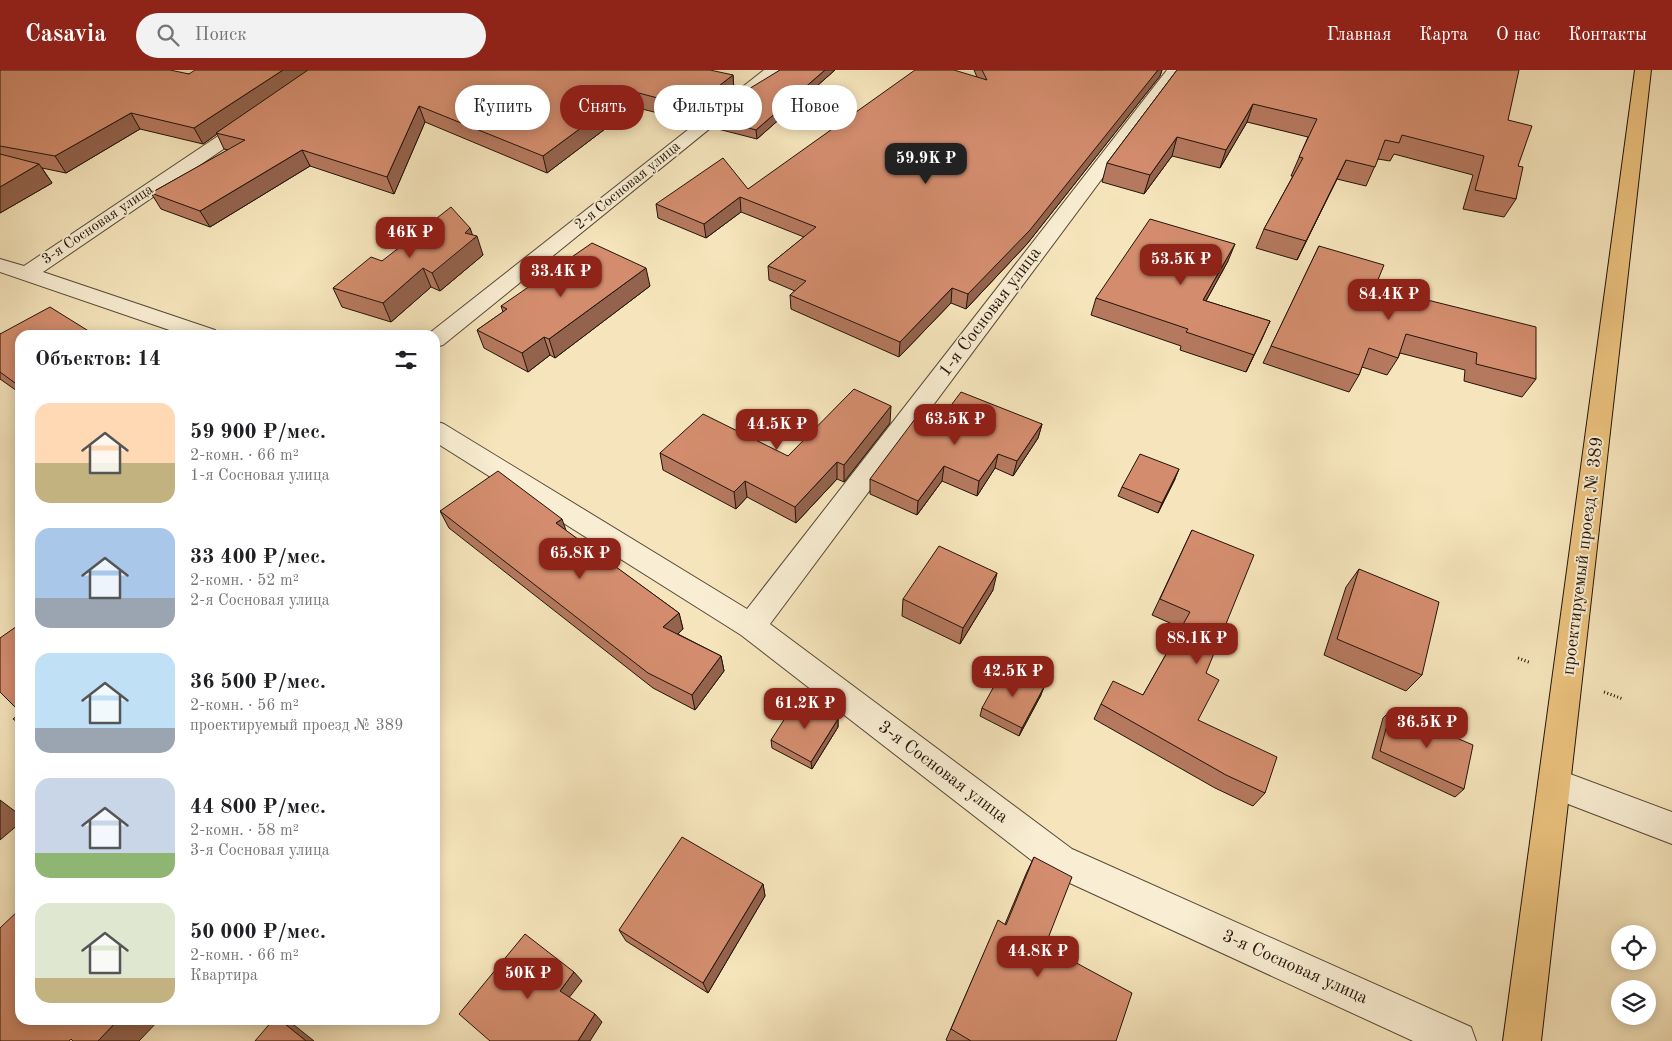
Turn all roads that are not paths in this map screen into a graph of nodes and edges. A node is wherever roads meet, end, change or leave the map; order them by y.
1 (774, 70) edge
2 (1175, 70) edge
3 (1643, 70) edge
4 (262, 114) edge
5 (0, 266) edge
6 (27, 274) junction
7 (193, 330) edge
8 (440, 336) edge
9 (440, 433) edge
10 (751, 626) junction
11 (1554, 783) junction
12 (1672, 828) edge
13 (1457, 1041) edge
14 (1522, 1041) edge

1 - 8 street, 2-я Сосновая улица
2 - 10 street, 1-я Сосновая улица
3 - 11 main road, проектируемый проезд № 389
4 - 6 street, 3-я Сосновая улица
5 - 6 street
6 - 7 street, 3-я Сосновая улица
9 - 10 street, 3-я Сосновая улица
10 - 13 street, 3-я Сосновая улица
11 - 12 street
11 - 14 main road, проектируемый проезд № 389

